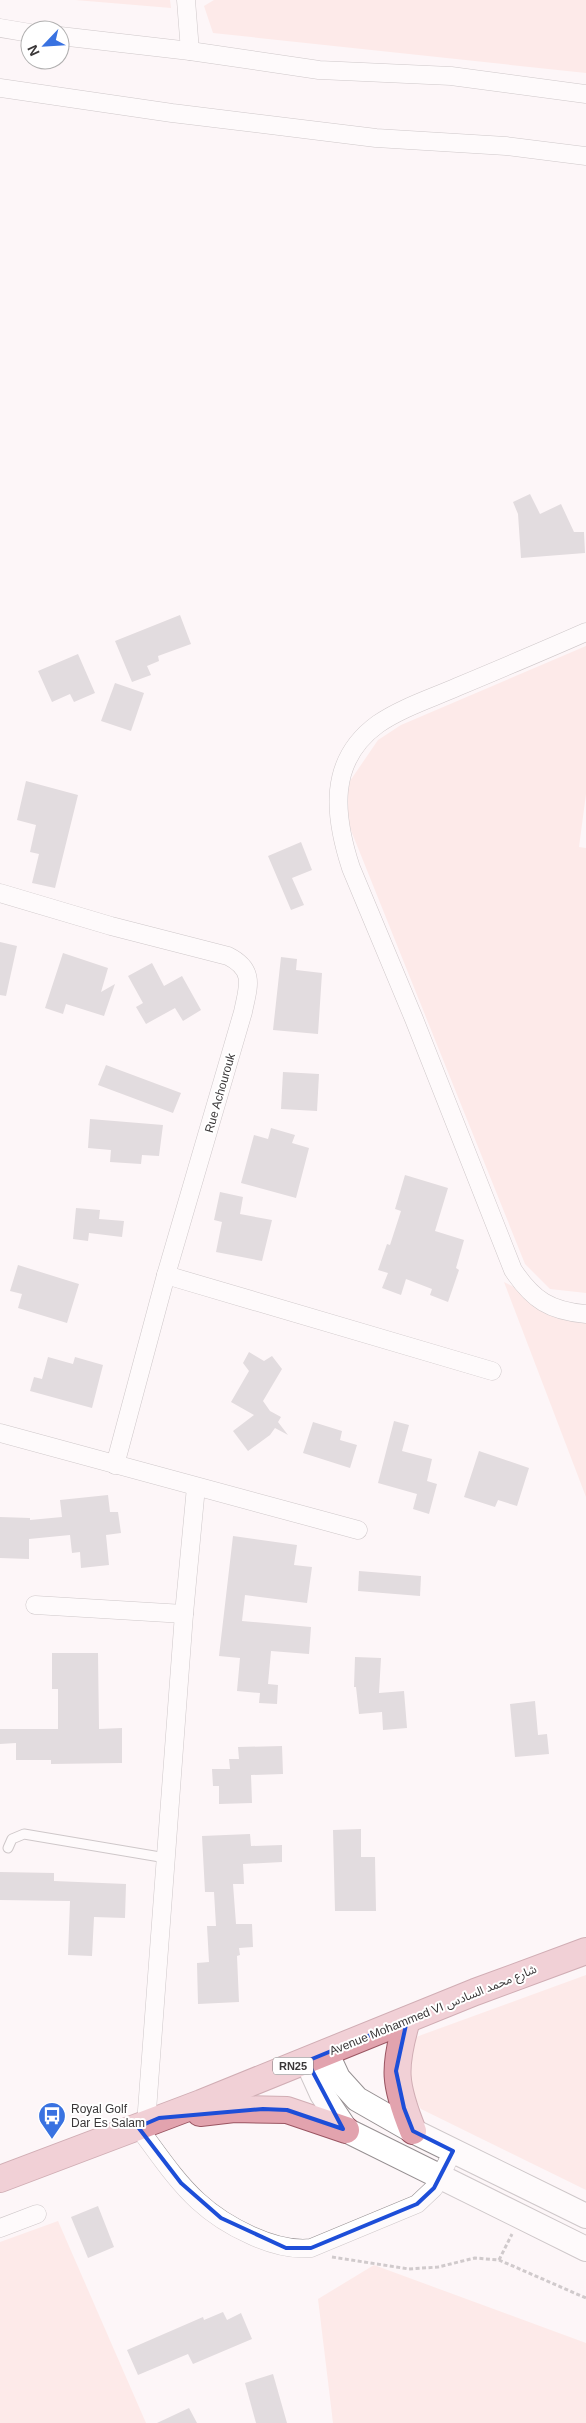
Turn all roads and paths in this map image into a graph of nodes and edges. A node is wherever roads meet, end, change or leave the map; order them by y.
1 (186, 0) edge
2 (0, 28) edge
3 (20, 31) edge
4 (70, 37) edge
5 (190, 51) junction
6 (0, 88) edge
7 (586, 94) edge
8 (586, 156) edge
9 (586, 632) edge
10 (0, 893) edge
11 (166, 1275) junction
12 (586, 1314) edge
13 (492, 1371) dead end
14 (0, 1433) edge
15 (115, 1465) junction
16 (196, 1487) junction
17 (358, 1530) dead end
18 (35, 1605) dead end
19 (184, 1614) junction
20 (8, 1848) dead end
21 (166, 1858) junction
22 (586, 1951) edge
23 (407, 2020) junction
24 (316, 2057) junction
25 (148, 2123) junction
26 (346, 2130) junction
27 (413, 2131) junction
28 (453, 2151) junction
29 (442, 2177) junction
30 (0, 2179) edge
31 (37, 2214) dead end
32 (586, 2216) edge
33 (0, 2228) edge
34 (312, 2248) junction
35 (586, 2248) edge
36 (586, 2298) edge

1 - 5 street
2 - 3 street
4 - 5 street
5 - 7 street
6 - 8 street
9 - 12 street
10 - 11 street, Rue Achourouk
11 - 13 street
11 - 15 street, Rue Achourouk
14 - 15 street
15 - 16 street
16 - 17 street
16 - 19 street
18 - 19 street
19 - 21 street
20 - 21 lane
21 - 25 street
22 - 23 main road, Avenue Mohammed VI شارع محمد السادس / RN25
23 - 24 main road, Avenue Mohammed VI شارع محمد السادس / RN25
23 - 27 main road
24 - 25 main road, Avenue Mohammed VI شارع محمد السادس / RN25
24 - 26 street
24 - 27 street
25 - 26 main road
25 - 30 main road, Avenue Mohammed VI شارع محمد السادس / RN25
25 - 34 street
26 - 29 street
27 - 28 street
28 - 29 street
28 - 32 street
29 - 34 street
29 - 35 street
31 - 33 street
34 - 36 path

